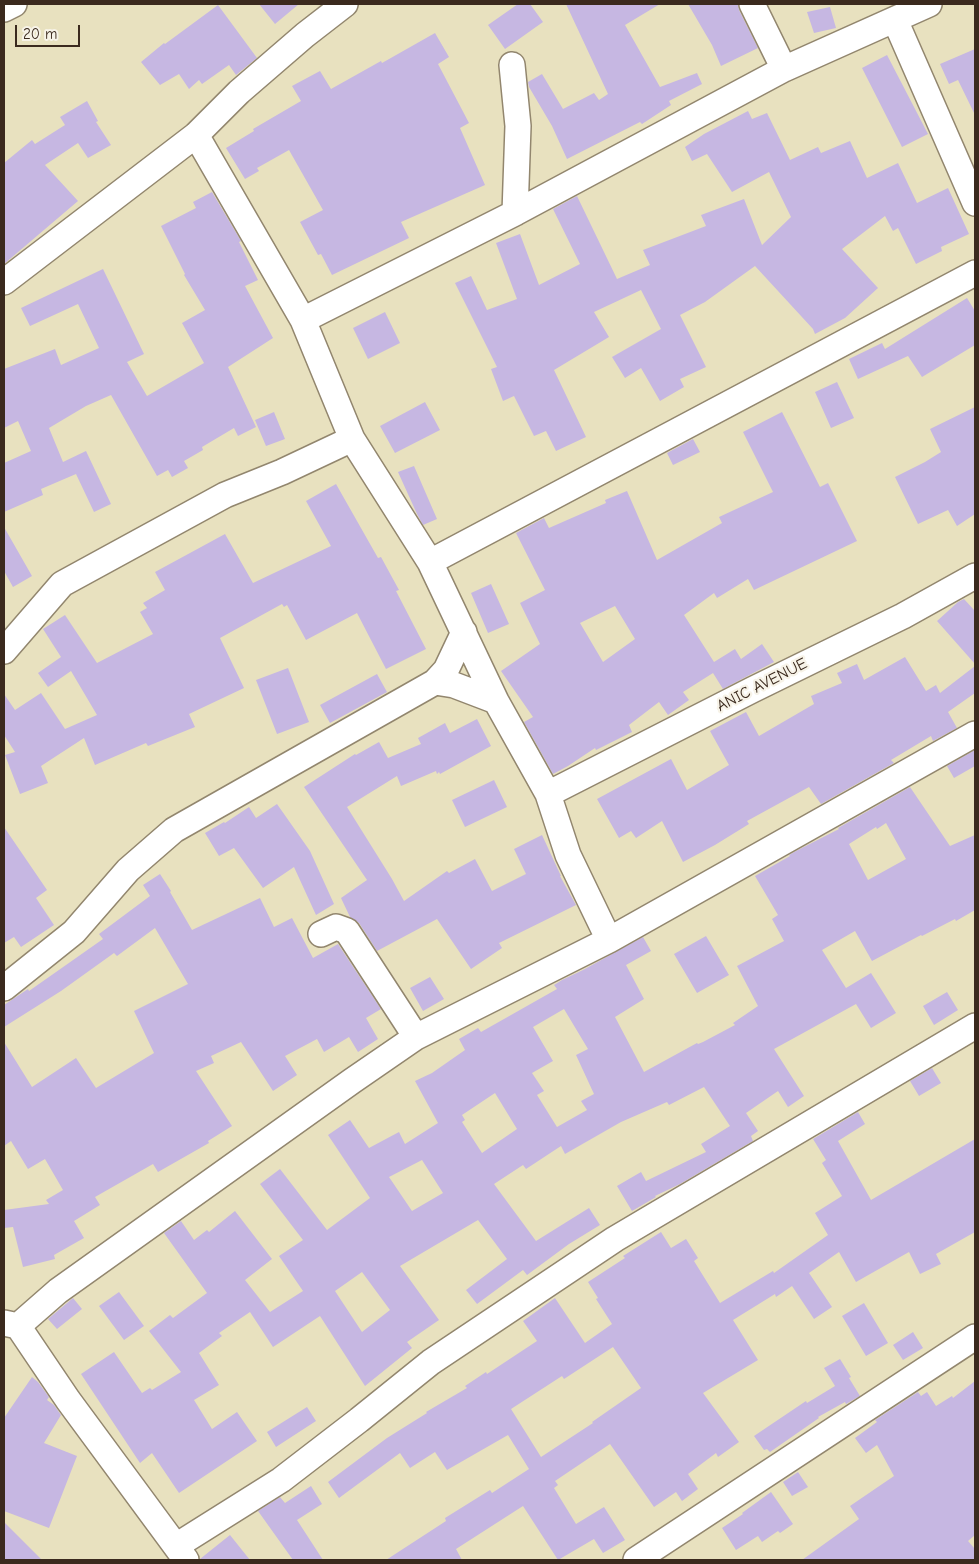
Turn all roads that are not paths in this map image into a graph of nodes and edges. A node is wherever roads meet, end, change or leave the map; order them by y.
1 (14, 4) edge
2 (345, 4) edge
3 (752, 4) edge
4 (929, 4) edge
5 (4, 9) edge
6 (895, 20) junction
7 (512, 65) dead end
8 (784, 69) junction
9 (196, 135) junction
10 (975, 203) edge
11 (515, 213) junction
12 (975, 273) edge
13 (4, 282) edge
14 (303, 320) junction
15 (352, 439) junction
16 (430, 562) junction
17 (975, 576) edge
18 (464, 632) junction
19 (4, 651) edge
20 (435, 682) junction
21 (496, 701) junction
22 (975, 734) edge
23 (548, 794) junction
24 (321, 934) dead end
25 (609, 940) junction
26 (4, 988) edge
27 (975, 1026) edge
28 (416, 1037) junction
29 (11, 1325) edge
30 (975, 1337) edge
31 (181, 1553) edge
32 (636, 1560) edge

1 - 5 street
2 - 9 street
3 - 8 street
4 - 6 street
6 - 8 street
6 - 10 street
7 - 11 street
8 - 11 street
9 - 13 street
9 - 14 street
11 - 14 street
12 - 16 street
14 - 15 street
15 - 16 street
15 - 19 street
16 - 18 street
17 - 23 street, ANIC AVENUE
18 - 20 street
18 - 21 street
20 - 21 street
20 - 26 street
21 - 23 street
22 - 25 street
23 - 25 street
24 - 28 street
25 - 28 street
27 - 31 street
28 - 29 street
29 - 31 street
30 - 32 street

